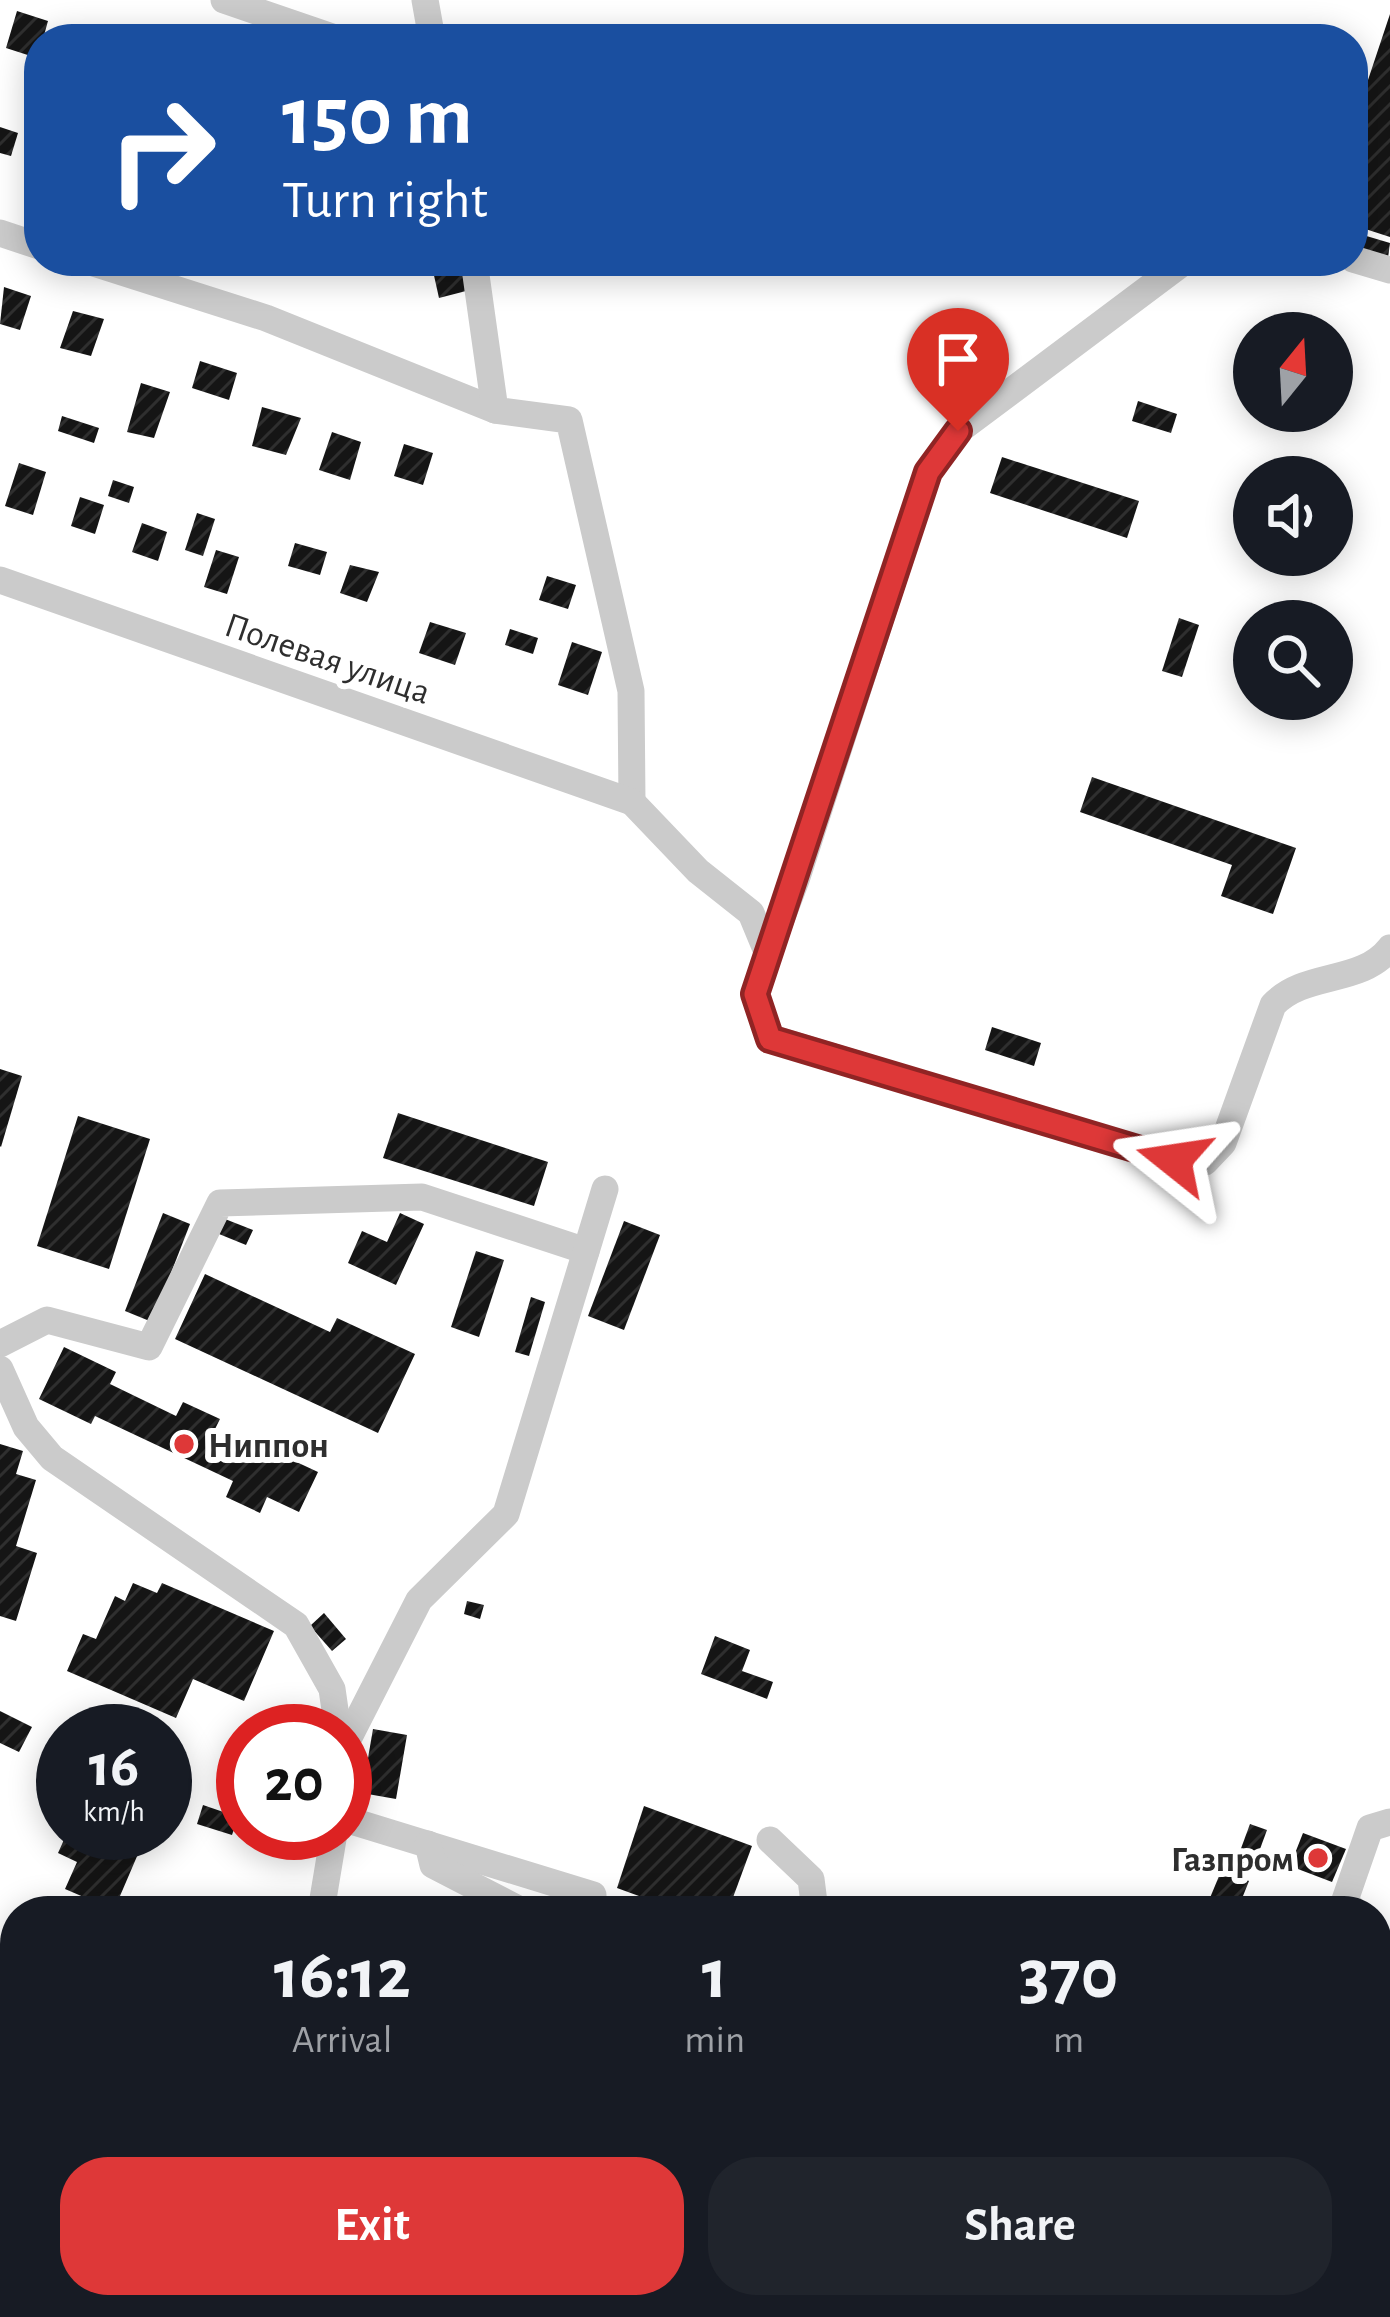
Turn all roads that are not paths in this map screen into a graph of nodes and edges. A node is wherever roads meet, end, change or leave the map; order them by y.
1 (224, 0) edge
2 (294, 24) edge
3 (134, 276) edge
4 (476, 276) edge
5 (1165, 276) edge
6 (495, 410) junction
7 (0, 580) edge
8 (632, 802) junction
9 (1390, 948) edge
10 (768, 954) junction
11 (605, 1189) dead end
12 (586, 1251) junction
13 (0, 1344) edge
14 (0, 1369) edge
15 (334, 1704) edge
16 (366, 1704) edge
17 (1390, 1822) edge
18 (372, 1827) edge
19 (770, 1840) dead end
20 (428, 1844) junction
21 (330, 1860) edge
22 (593, 1895) dead end
23 (324, 1896) edge
24 (493, 1896) edge
25 (813, 1896) edge
26 (1346, 1896) edge

1 - 2 street
3 - 6 street
4 - 6 street
5 - 10 street
6 - 8 street
7 - 8 street, Полевая улица
8 - 10 street
9 - 10 street
11 - 12 street
12 - 13 street
12 - 16 street
14 - 15 street
17 - 26 street
18 - 20 street
19 - 25 street
20 - 22 street
20 - 24 street
21 - 23 street

